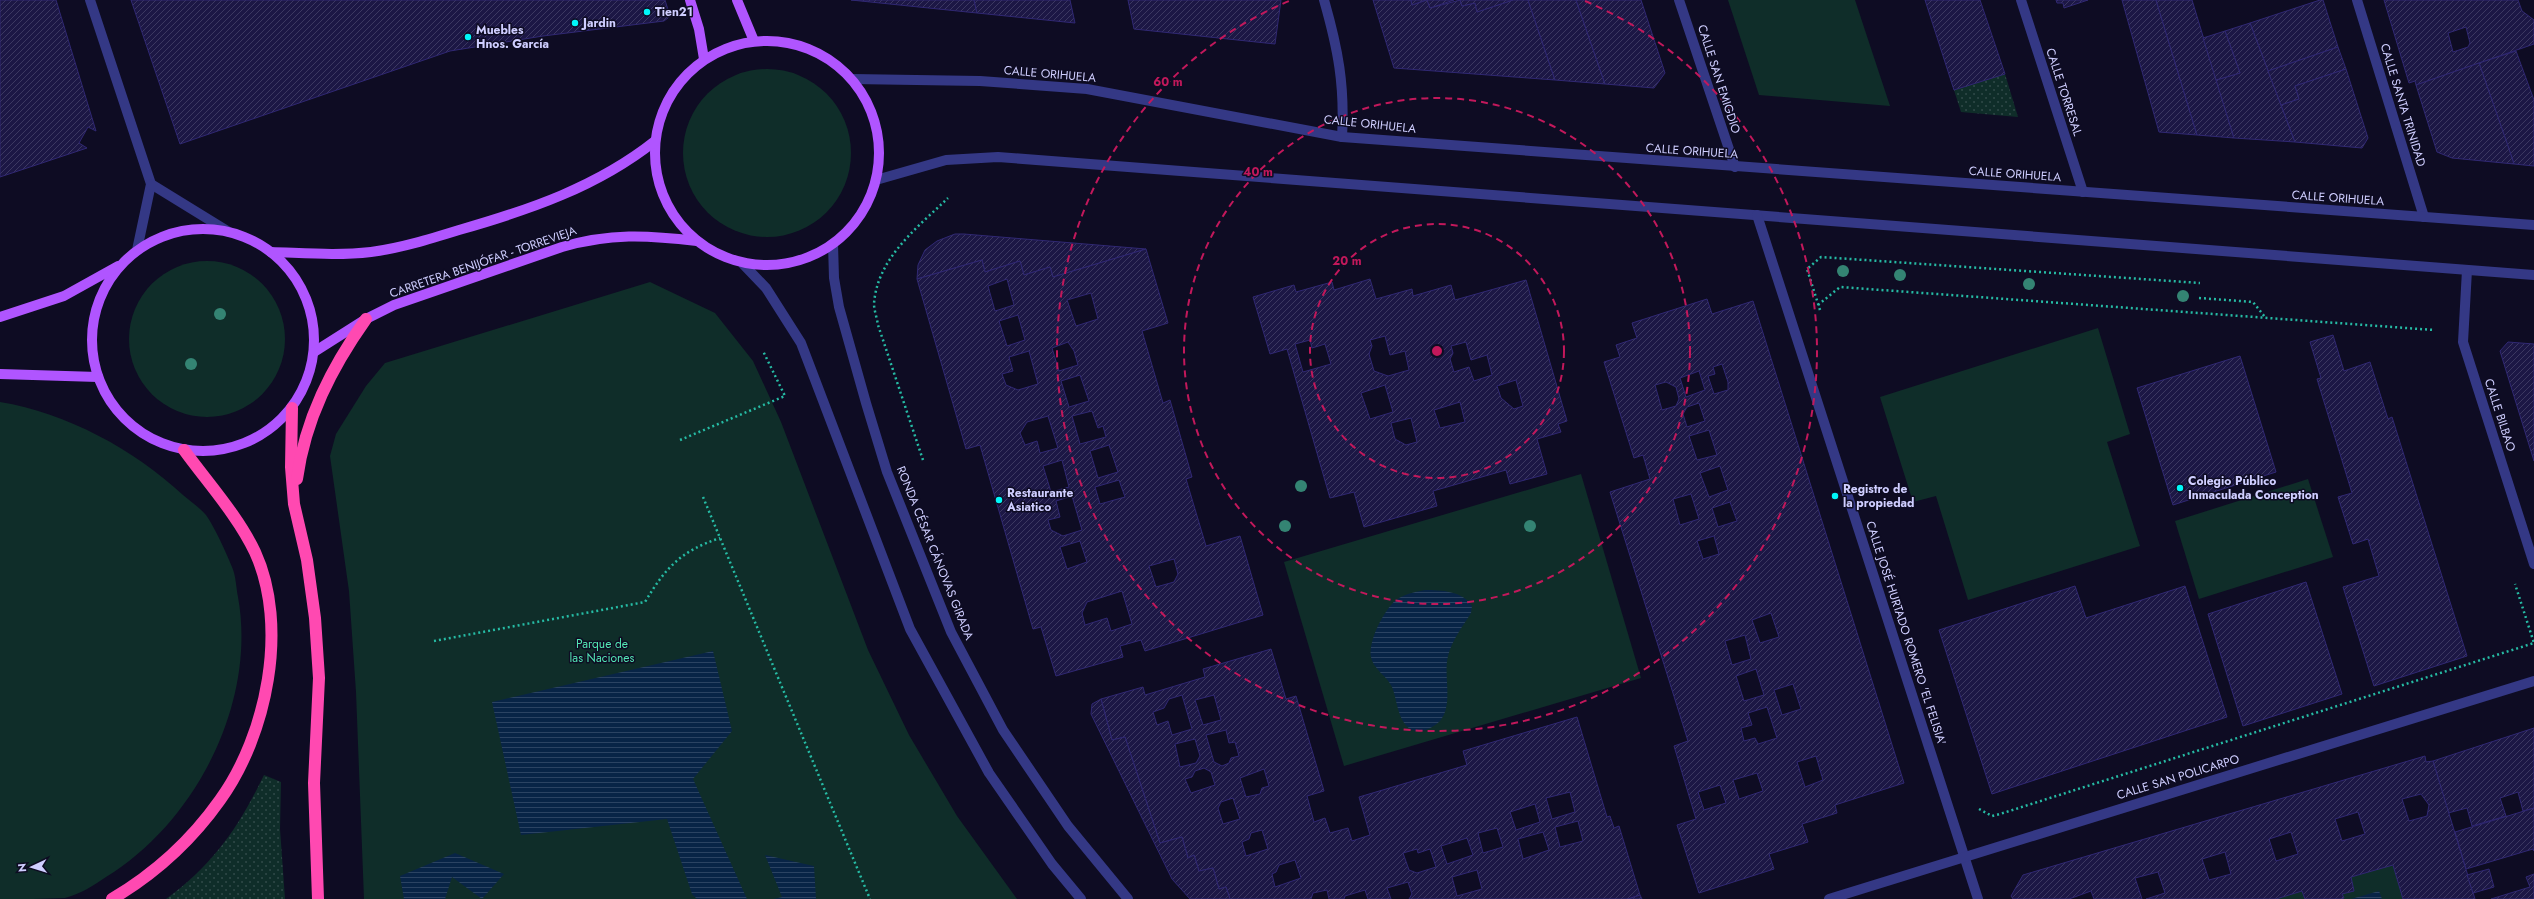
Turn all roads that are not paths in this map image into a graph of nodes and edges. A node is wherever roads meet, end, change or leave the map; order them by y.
1 (90, 0) edge
2 (690, 0) edge
3 (737, 0) edge
4 (1324, 0) edge
5 (1679, 0) edge
6 (2021, 0) edge
7 (2357, 0) edge
8 (754, 41) junction
9 (704, 59) junction
10 (852, 80) junction
11 (1342, 137) junction
12 (655, 141) junction
13 (1734, 167) junction
14 (876, 180) junction
15 (151, 184) junction
16 (2083, 192) junction
17 (1757, 215) junction
18 (2424, 217) junction
19 (2534, 226) edge
20 (229, 232) junction
21 (697, 241) junction
22 (833, 244) junction
23 (137, 250) junction
24 (271, 252) junction
25 (122, 264) junction
26 (743, 264) junction
27 (2467, 270) junction
28 (2534, 275) edge
29 (0, 317) edge
30 (366, 319) junction
31 (314, 352) junction
32 (0, 374) edge
33 (98, 377) junction
34 (292, 408) junction
35 (184, 450) junction
36 (294, 504) junction
37 (2534, 564) edge
38 (2534, 681) edge
39 (1964, 857) junction
40 (112, 899) edge
41 (318, 899) edge
42 (1081, 899) edge
43 (1128, 899) edge
44 (1829, 899) edge
45 (1978, 899) edge

1 - 15 street
2 - 9 main road
3 - 8 main road
4 - 11 street
5 - 13 street, CALLE SAN EMIGDIO
6 - 16 street, CALLE TORRESAL
7 - 18 street, CALLE SANTA TRINIDAD
8 - 9 main road
8 - 10 main road
9 - 12 main road
10 - 11 street, CALLE ORIHUELA
10 - 14 main road
11 - 13 street, CALLE ORIHUELA
12 - 21 main road
12 - 24 main road
13 - 16 street, CALLE ORIHUELA
14 - 17 street
14 - 22 main road
15 - 20 street
15 - 23 street
16 - 18 street, CALLE ORIHUELA
17 - 27 street
17 - 39 street, CALLE JOSÉ HURTADO ROMERO 'EL FELISIA'
18 - 19 street, CALLE ORIHUELA
20 - 23 main road
20 - 24 main road
21 - 26 main road
21 - 30 main road, CARRETERA BENIJÓFAR - TORREVIEJA
22 - 26 main road
22 - 43 street, RONDA CÉSAR CÁNOVAS GIRADA
23 - 25 main road
24 - 31 main road
25 - 29 main road
25 - 33 main road
26 - 42 street
27 - 28 street
27 - 37 street, CALLE BILBAO
30 - 31 main road, CARRETERA BENIJÓFAR - TORREVIEJA
30 - 36 highway
31 - 34 main road
32 - 33 main road
33 - 35 main road
34 - 35 main road
34 - 36 highway
35 - 40 highway
36 - 41 highway
38 - 39 street, CALLE SAN POLICARPO
39 - 44 street, CALLE SAN POLICARPO
39 - 45 street, CALLE JOSÉ HURTADO ROMERO 'EL FELISIA'

